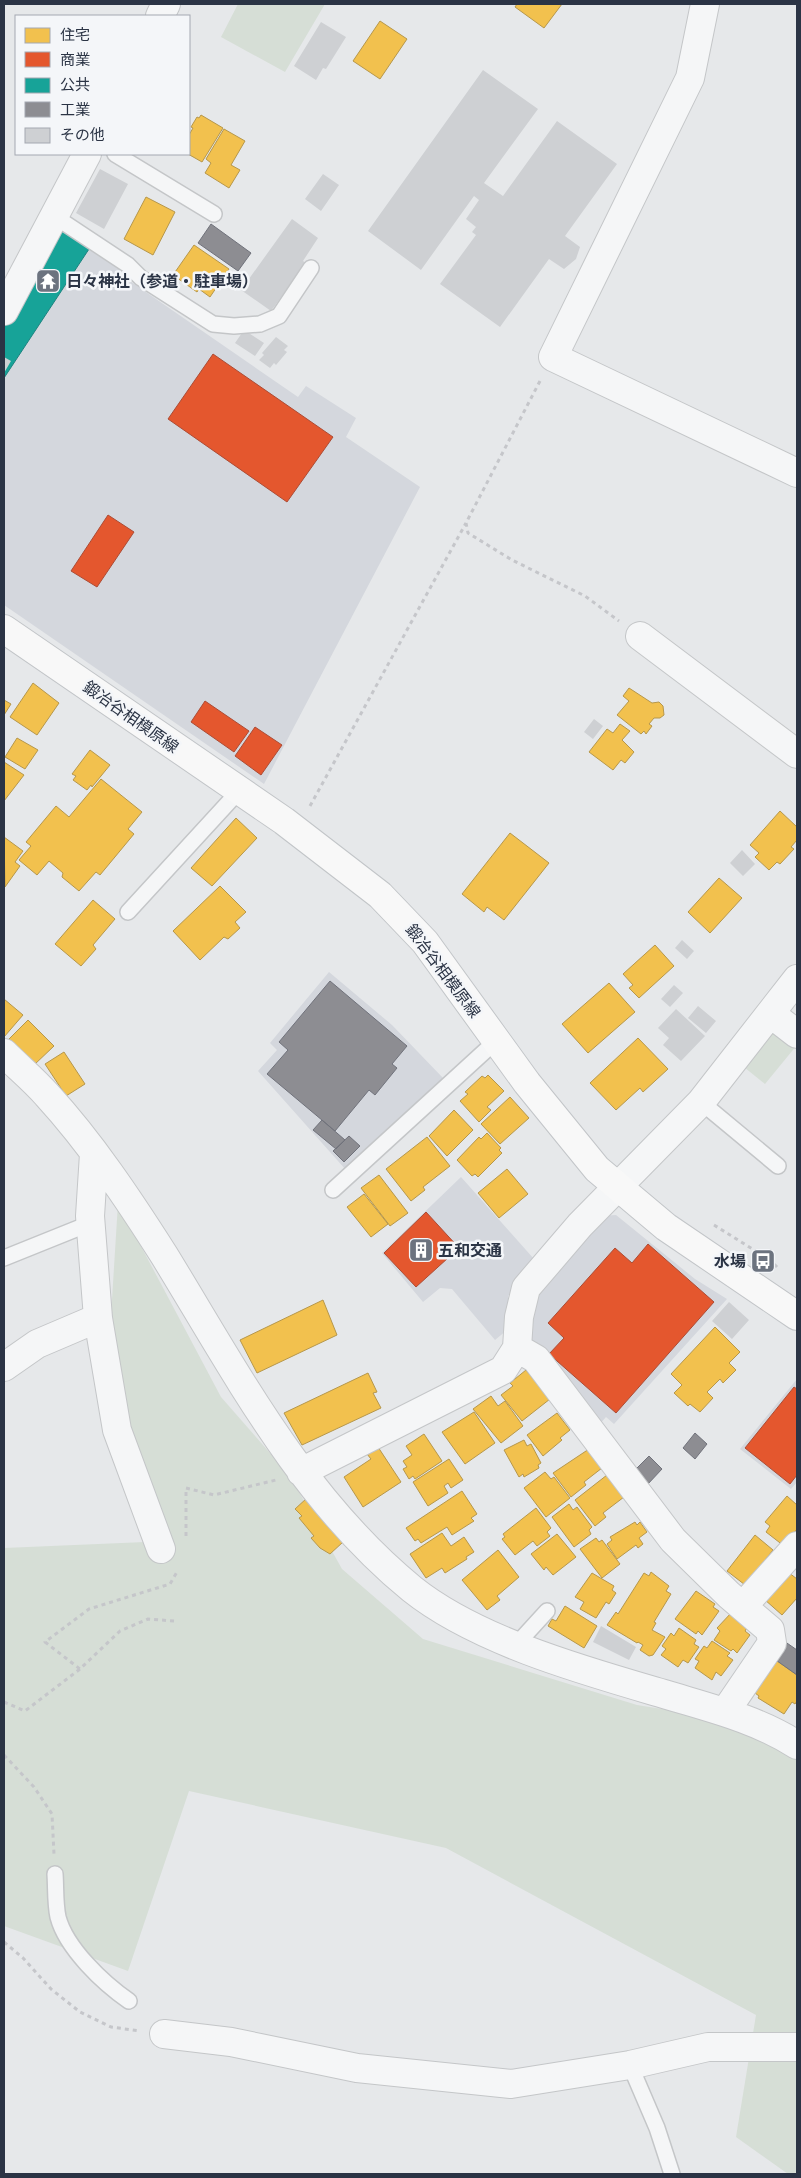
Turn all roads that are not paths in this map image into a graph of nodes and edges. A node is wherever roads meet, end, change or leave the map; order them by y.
1 (705, 4) edge
2 (68, 155) edge
3 (86, 155) edge
4 (117, 155) edge
5 (46, 213) junction
6 (214, 214) dead end
7 (310, 268) dead end
8 (4, 276) edge
9 (4, 311) edge
10 (797, 473) edge
11 (4, 629) edge
12 (640, 636) road end
13 (797, 754) edge
14 (239, 791) junction
15 (128, 912) dead end
16 (797, 980) edge
17 (771, 1014) junction
18 (797, 1034) edge
19 (496, 1041) junction
20 (4, 1053) edge
21 (700, 1102) junction
22 (94, 1154) junction
23 (778, 1166) dead end
24 (618, 1188) junction
25 (333, 1190) dead end
26 (91, 1223) junction
27 (4, 1258) edge
28 (797, 1316) edge
29 (98, 1318) junction
30 (517, 1348) junction
31 (4, 1367) edge
32 (301, 1472) junction
33 (797, 1546) edge
34 (161, 1549) dead end
35 (743, 1606) junction
36 (547, 1611) dead end
37 (515, 1646) junction
38 (725, 1712) junction
39 (797, 1745) edge
40 (55, 1874) road end
41 (129, 2001) dead end
42 (164, 2034) road end
43 (797, 2047) edge
44 (630, 2065) junction
45 (672, 2174) edge

1 - 10 street
2 - 5 street
3 - 5 street
4 - 6 lane
5 - 7 lane
5 - 8 street
5 - 9 street
11 - 14 main road, 鍛冶谷相模原線
12 - 13 street
14 - 15 lane
14 - 19 main road, 鍛冶谷相模原線
16 - 17 street
17 - 18 street
17 - 21 street
19 - 24 main road, 鍛冶谷相模原線
19 - 25 lane
20 - 22 street
21 - 23 lane
21 - 24 street
22 - 26 street
22 - 32 street
24 - 28 main road, 鍛冶谷相模原線
24 - 30 street
26 - 27 lane
26 - 29 street
29 - 31 street
29 - 34 street
30 - 32 street
30 - 35 street
32 - 37 street
33 - 35 street
35 - 38 street
36 - 37 lane
37 - 38 street
38 - 39 street
40 - 41 lane
42 - 44 street
43 - 44 street
44 - 45 lane

